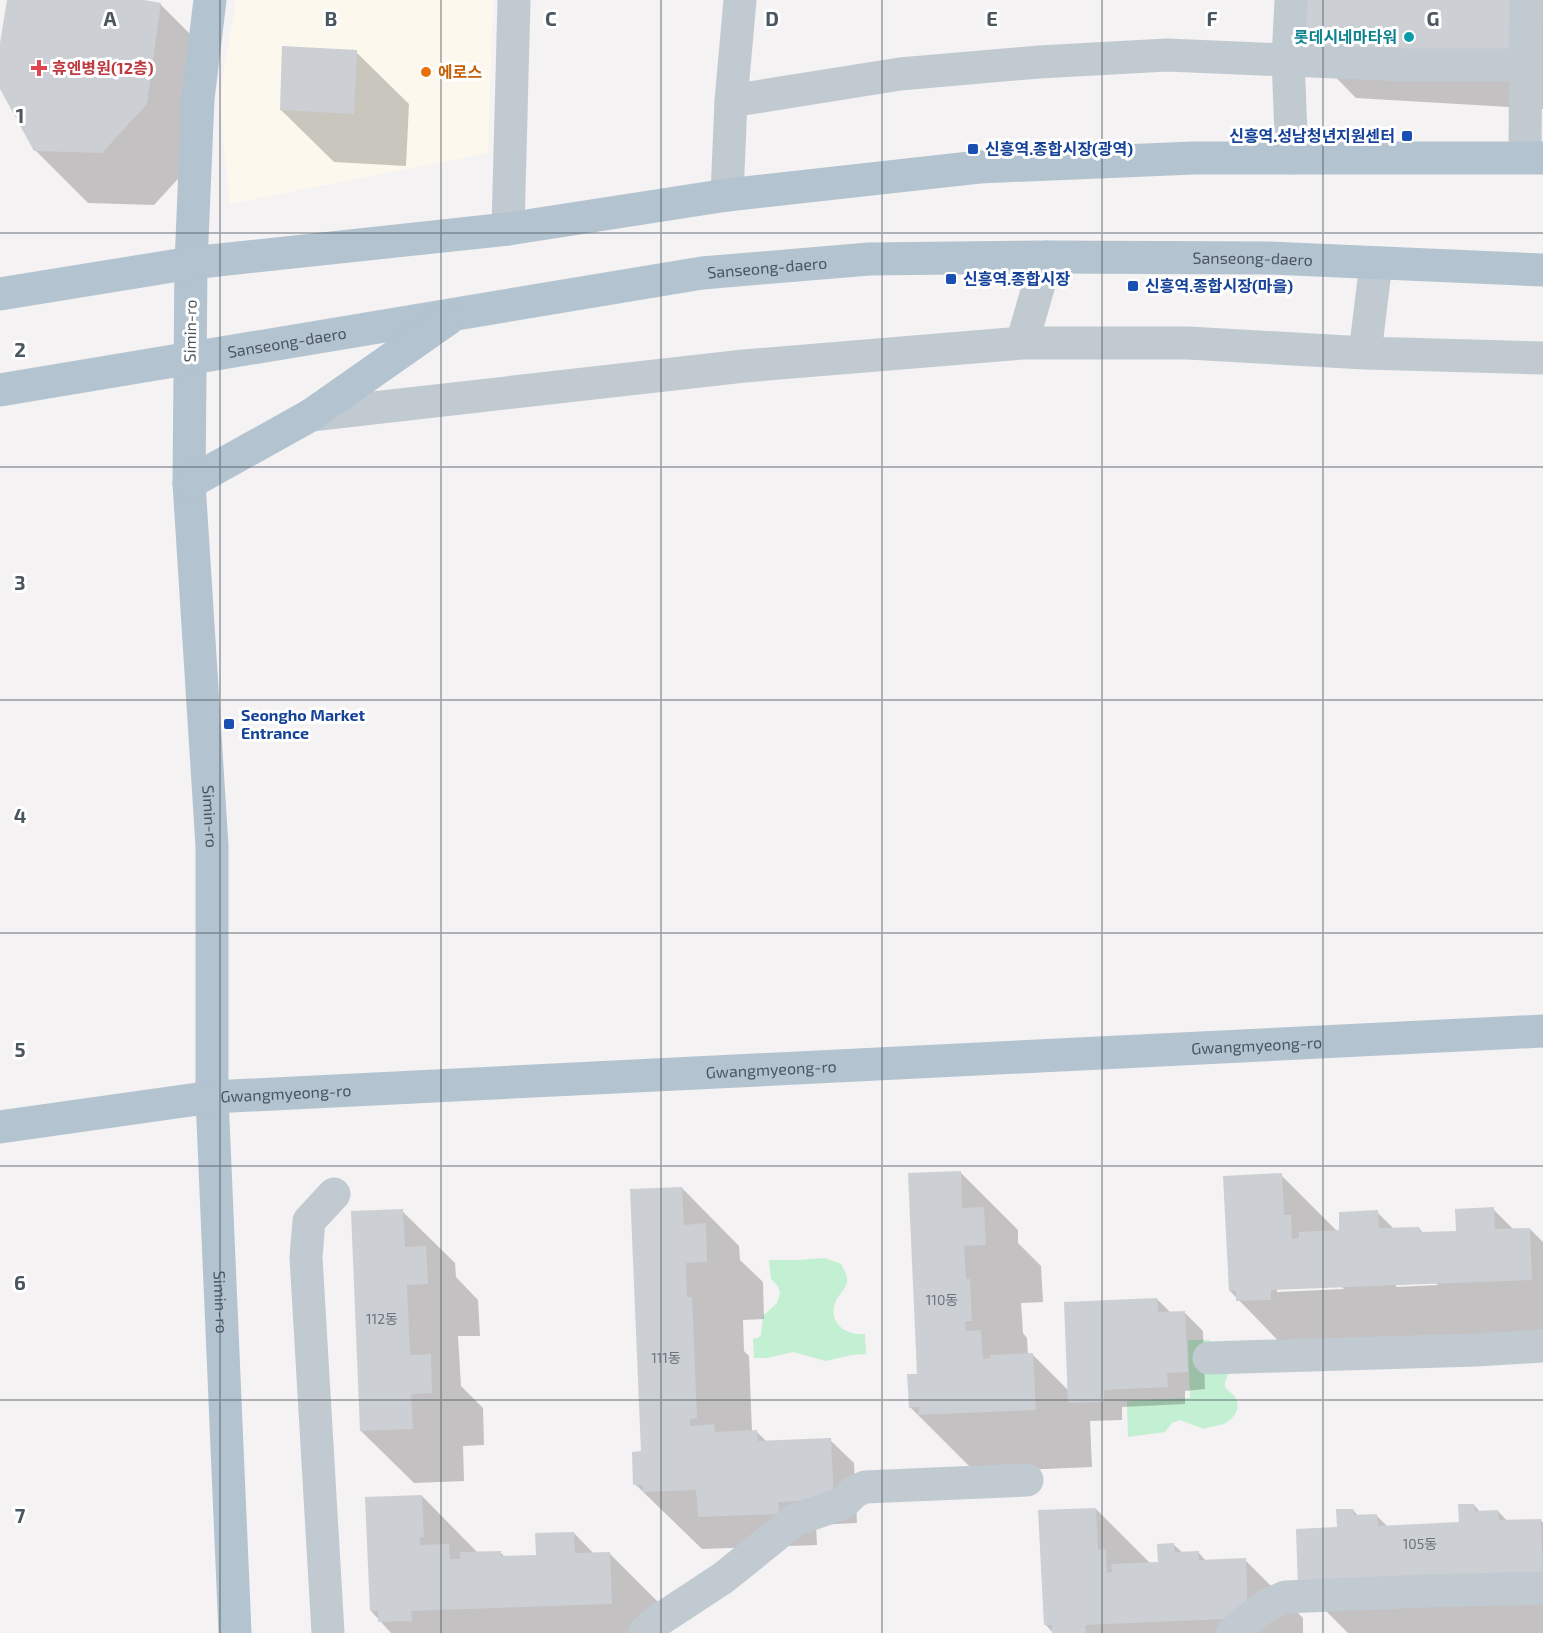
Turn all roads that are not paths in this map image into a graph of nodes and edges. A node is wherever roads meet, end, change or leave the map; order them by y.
1 (210, 0) edge
2 (514, 0) edge
3 (740, 0) edge
4 (1291, 0) edge
5 (1526, 0) edge
6 (1288, 59) junction
7 (1525, 65) junction
8 (731, 101) junction
9 (1534, 157) edge
10 (1292, 158) junction
11 (727, 195) junction
12 (508, 229) junction
13 (1047, 256) junction
14 (190, 263) junction
15 (1376, 263) junction
16 (1543, 270) edge
17 (0, 294) edge
18 (455, 314) junction
19 (1022, 343) junction
20 (1365, 353) junction
21 (189, 357) junction
22 (1543, 358) edge
23 (0, 390) edge
24 (311, 415) junction
25 (189, 483) junction
26 (1543, 1031) edge
27 (212, 1097) junction
28 (0, 1127) edge
29 (334, 1194) dead end
30 (1543, 1346) edge
31 (1209, 1358) dead end
32 (1027, 1480) dead end
33 (1543, 1588) edge
34 (235, 1633) edge
35 (328, 1633) edge
36 (644, 1633) edge
37 (1232, 1633) edge

1 - 14 main road, Simin-ro
2 - 12 street
3 - 8 street
4 - 6 street
5 - 7 street
6 - 7 street
6 - 8 street
6 - 10 street
7 - 9 street
8 - 11 street
9 - 10 main road
10 - 11 main road
11 - 12 main road
12 - 14 main road
13 - 15 main road, Sanseong-daero
13 - 18 main road, Sanseong-daero
13 - 19 street
14 - 17 main road
14 - 21 main road, Simin-ro
15 - 16 main road, Sanseong-daero
15 - 20 street
18 - 21 main road, Sanseong-daero
18 - 24 main road
19 - 20 street
19 - 24 street
20 - 22 street
21 - 23 main road, Sanseong-daero
21 - 25 main road, Simin-ro
24 - 25 main road
25 - 27 main road, Simin-ro
26 - 27 main road, Gwangmyeong-ro
27 - 28 main road, Gwangmyeong-ro
27 - 34 main road, Simin-ro
29 - 35 street
30 - 31 street
32 - 36 street
33 - 37 street

